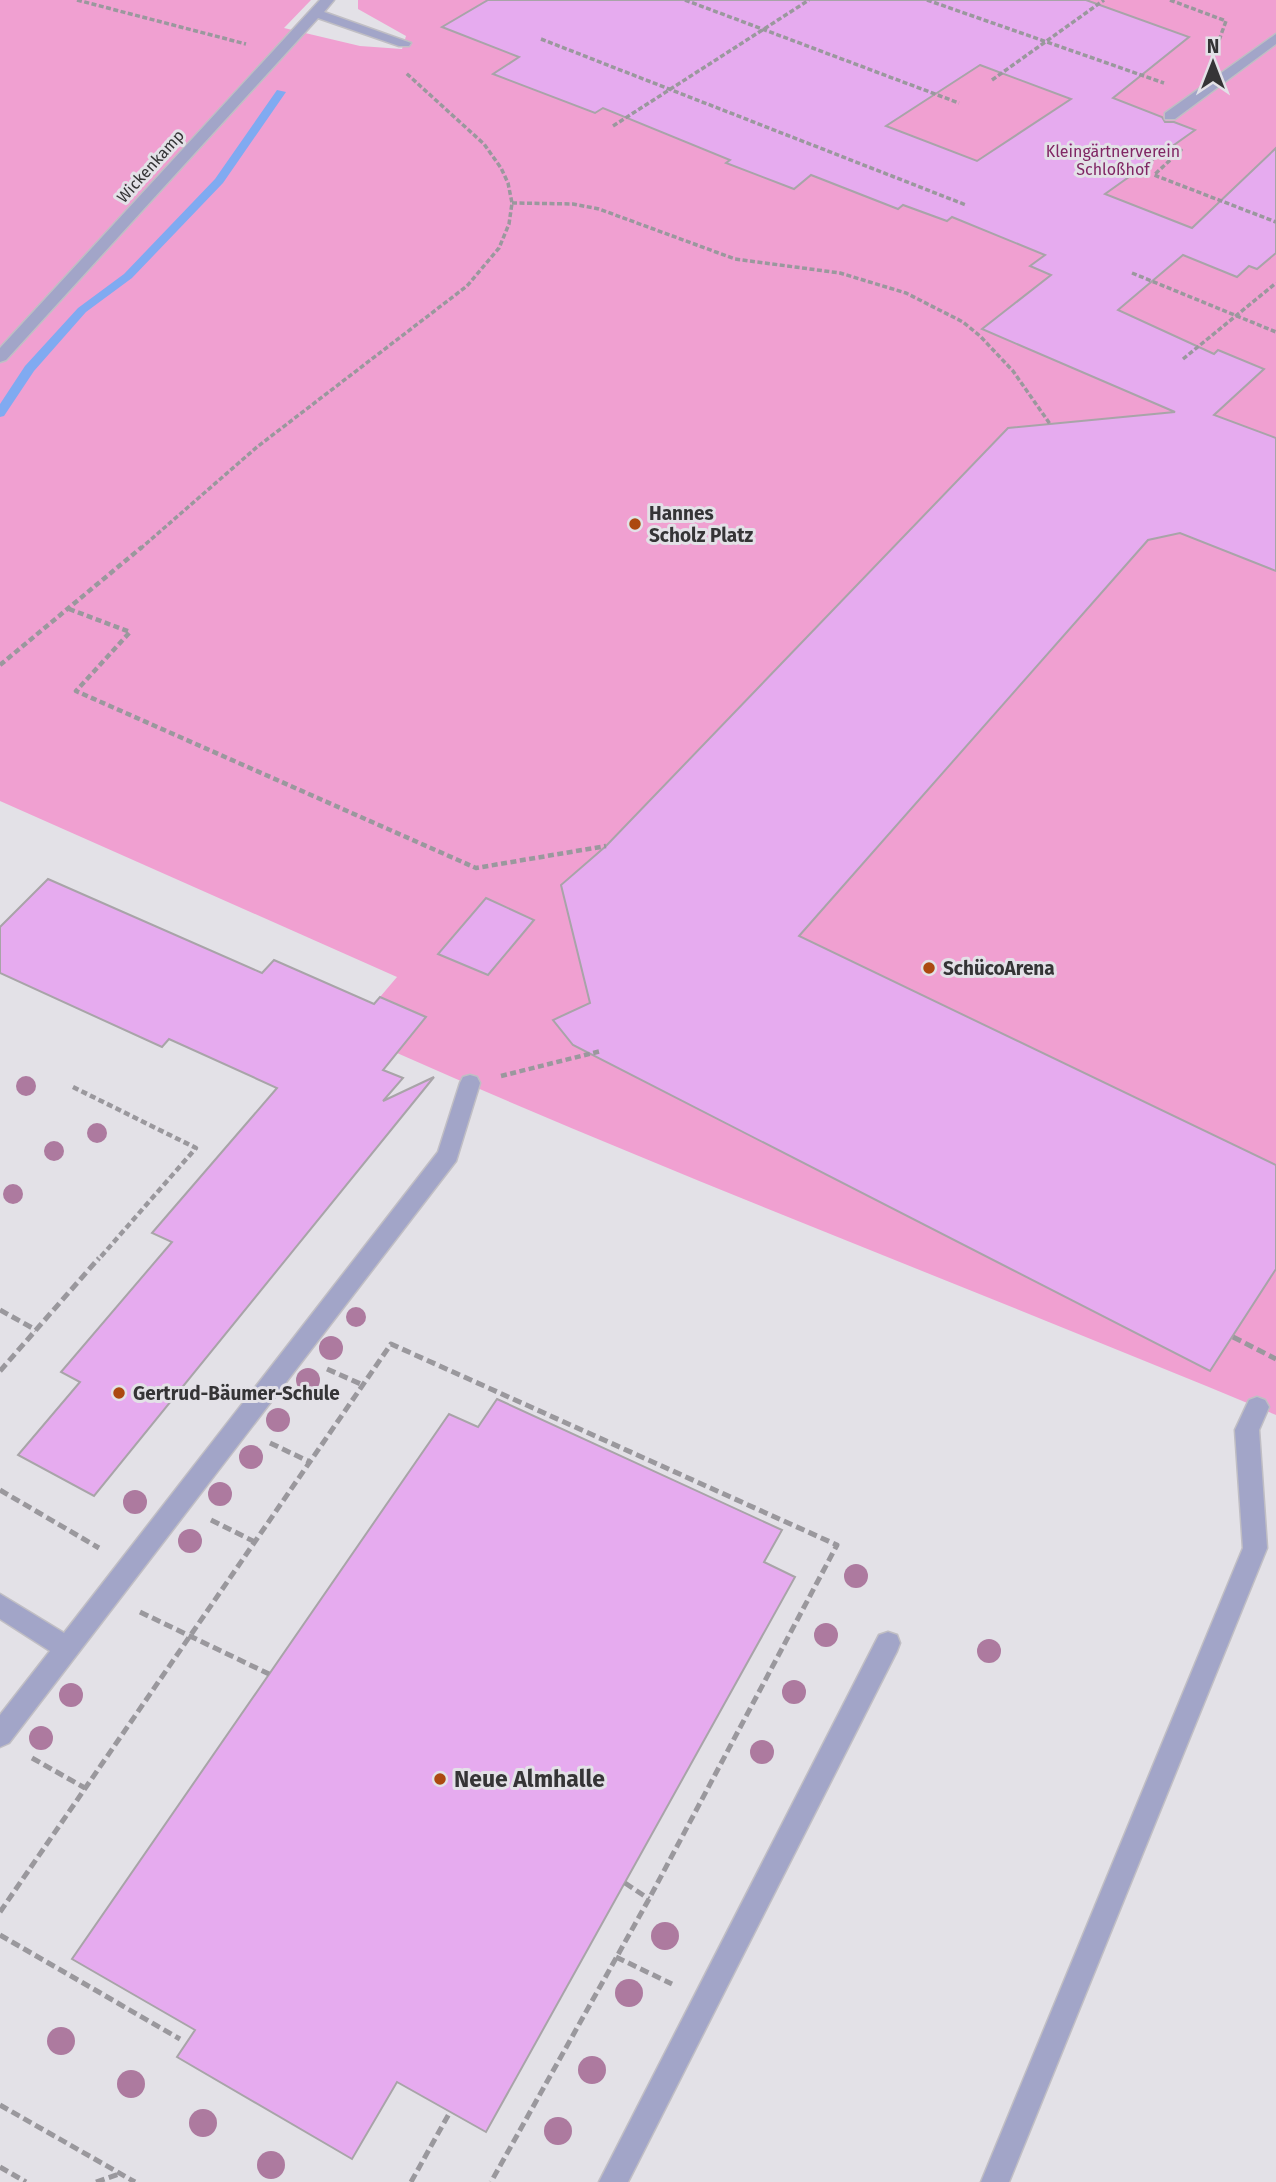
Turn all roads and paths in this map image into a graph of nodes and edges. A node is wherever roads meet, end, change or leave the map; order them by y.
1 (77, 0) edge
2 (327, 0) edge
3 (685, 0) edge
4 (809, 0) edge
5 (927, 0) edge
6 (1104, 0) edge
7 (1170, 0) edge
8 (315, 13) junction
9 (764, 29) junction
10 (1276, 38) edge
11 (541, 39) dead end
12 (404, 43) dead end
13 (1044, 43) junction
14 (278, 52) junction
15 (1247, 57) junction
16 (405, 72) dead end
17 (992, 80) dead end
18 (1166, 83) dead end
19 (669, 90) junction
20 (959, 103) dead end
21 (1170, 116) dead end
22 (613, 126) dead end
23 (1170, 145) dead end
24 (512, 203) junction
25 (966, 205) dead end
26 (1276, 222) edge
27 (1132, 273) dead end
28 (1276, 283) edge
29 (1238, 316) junction
30 (1276, 332) edge
31 (0, 357) edge
32 (1183, 359) dead end
33 (1050, 424) dead end
34 (69, 609) junction
35 (0, 665) edge
36 (606, 846) dead end
37 (601, 1051) dead end
38 (470, 1083) joint
39 (73, 1087) dead end
40 (0, 1310) edge
41 (36, 1330) junction
42 (1233, 1337) dead end
43 (1276, 1359) edge
44 (0, 1371) edge
45 (1257, 1408) dead end
46 (0, 1490) edge
47 (179, 1504) junction
48 (255, 1542) junction
49 (131, 1566) junction
50 (108, 1596) junction
51 (0, 1605) edge
52 (190, 1637) junction
53 (888, 1643) dead end
54 (66, 1648) junction
55 (269, 1674) dead end
56 (0, 1735) edge
57 (25, 1755) dead end
58 (86, 1788) junction
59 (625, 1883) dead end
60 (649, 1899) junction
61 (0, 1912) edge
62 (0, 1935) edge
63 (616, 1957) junction
64 (706, 2000) junction
65 (180, 2039) dead end
66 (0, 2105) edge
67 (450, 2112) dead end
68 (0, 2168) edge
69 (120, 2173) junction
70 (26, 2182) edge
71 (96, 2182) edge
72 (116, 2182) edge
73 (135, 2182) edge
74 (411, 2182) edge
75 (491, 2182) edge
76 (613, 2182) edge
77 (995, 2182) edge

1 - 14 path
2 - 8 lane, Wickenkamp
3 - 9 path
4 - 9 path
5 - 13 path
6 - 13 path
7 - 15 path
8 - 12 lane
8 - 14 lane, Wickenkamp
9 - 19 path
9 - 20 path
10 - 15 lane
11 - 19 path
13 - 17 path
13 - 18 path
14 - 31 lane, Wickenkamp
15 - 21 lane
16 - 24 path
19 - 22 path
19 - 25 path
23 - 26 path
24 - 33 path
24 - 34 path
27 - 29 path
28 - 29 path
29 - 30 path
29 - 32 path
34 - 35 path
34 - 36 path
37 - 38 path
38 - 47 lane
39 - 41 path
40 - 41 path
41 - 44 path
42 - 43 path
45 - 77 lane
46 - 49 path
47 - 48 path
47 - 49 lane
48 - 52 path
48 - 60 path
49 - 50 lane
50 - 52 path
50 - 54 lane
51 - 54 lane
52 - 55 path
52 - 58 path
53 - 64 lane
54 - 56 lane
57 - 58 path
58 - 61 path
59 - 60 path
60 - 63 path
62 - 65 path
63 - 64 path
63 - 75 path
64 - 76 lane
66 - 69 path
67 - 74 path
68 - 70 path
69 - 71 path
69 - 72 path
69 - 73 path

